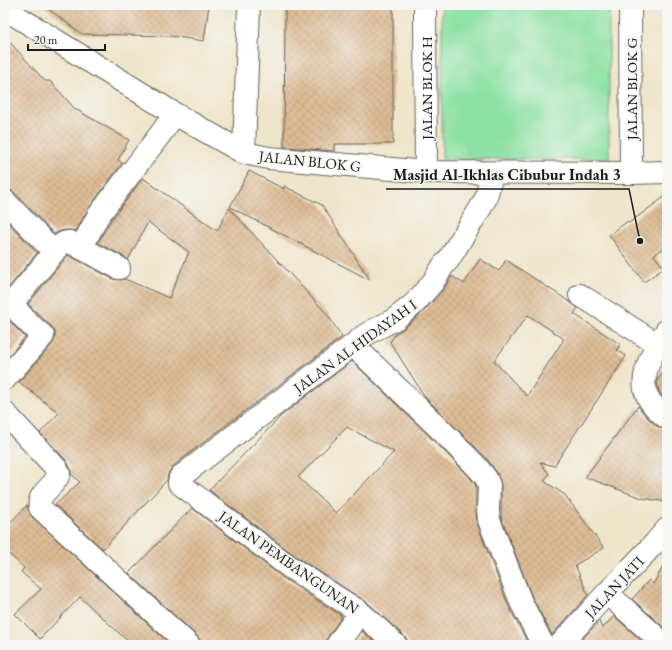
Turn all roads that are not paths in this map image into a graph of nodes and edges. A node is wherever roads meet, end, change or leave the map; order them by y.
1 (249, 5) edge
2 (426, 5) edge
3 (630, 5) edge
4 (5, 9) edge
5 (175, 114) junction
6 (244, 153) junction
7 (426, 172) junction
8 (667, 172) edge
9 (492, 173) junction
10 (631, 173) junction
11 (5, 201) edge
12 (81, 248) junction
13 (54, 252) junction
14 (119, 268) dead end
15 (580, 295) dead end
16 (662, 337) edge
17 (353, 345) junction
18 (5, 379) edge
19 (5, 413) edge
20 (667, 418) edge
21 (180, 483) joint
22 (667, 529) edge
23 (607, 594) junction
24 (360, 612) junction
25 (189, 645) edge
26 (337, 645) edge
27 (396, 645) edge
28 (543, 645) edge
29 (560, 645) edge
30 (664, 645) edge

1 - 6 street
2 - 7 street, JALAN BLOK H
3 - 10 street, JALAN BLOK G
4 - 5 street, JALAN BLOK G
5 - 6 street, JALAN BLOK G
5 - 12 street
6 - 7 street, JALAN BLOK G
7 - 9 street, JALAN BLOK G
8 - 10 street, JALAN BLOK G
9 - 10 street, JALAN BLOK G
9 - 17 street, JALAN AL HIDAYAH I
11 - 13 street
12 - 13 street
12 - 14 street
13 - 18 street
15 - 16 street
16 - 20 street
17 - 21 street, JALAN AL HIDAYAH I
17 - 28 street
19 - 25 street
21 - 24 street, JALAN PEMBANGUNAN
22 - 23 street, JALAN JATI
23 - 29 street, JALAN JATI
23 - 30 street
24 - 26 street
24 - 27 street, JALAN PEMBANGUNAN

